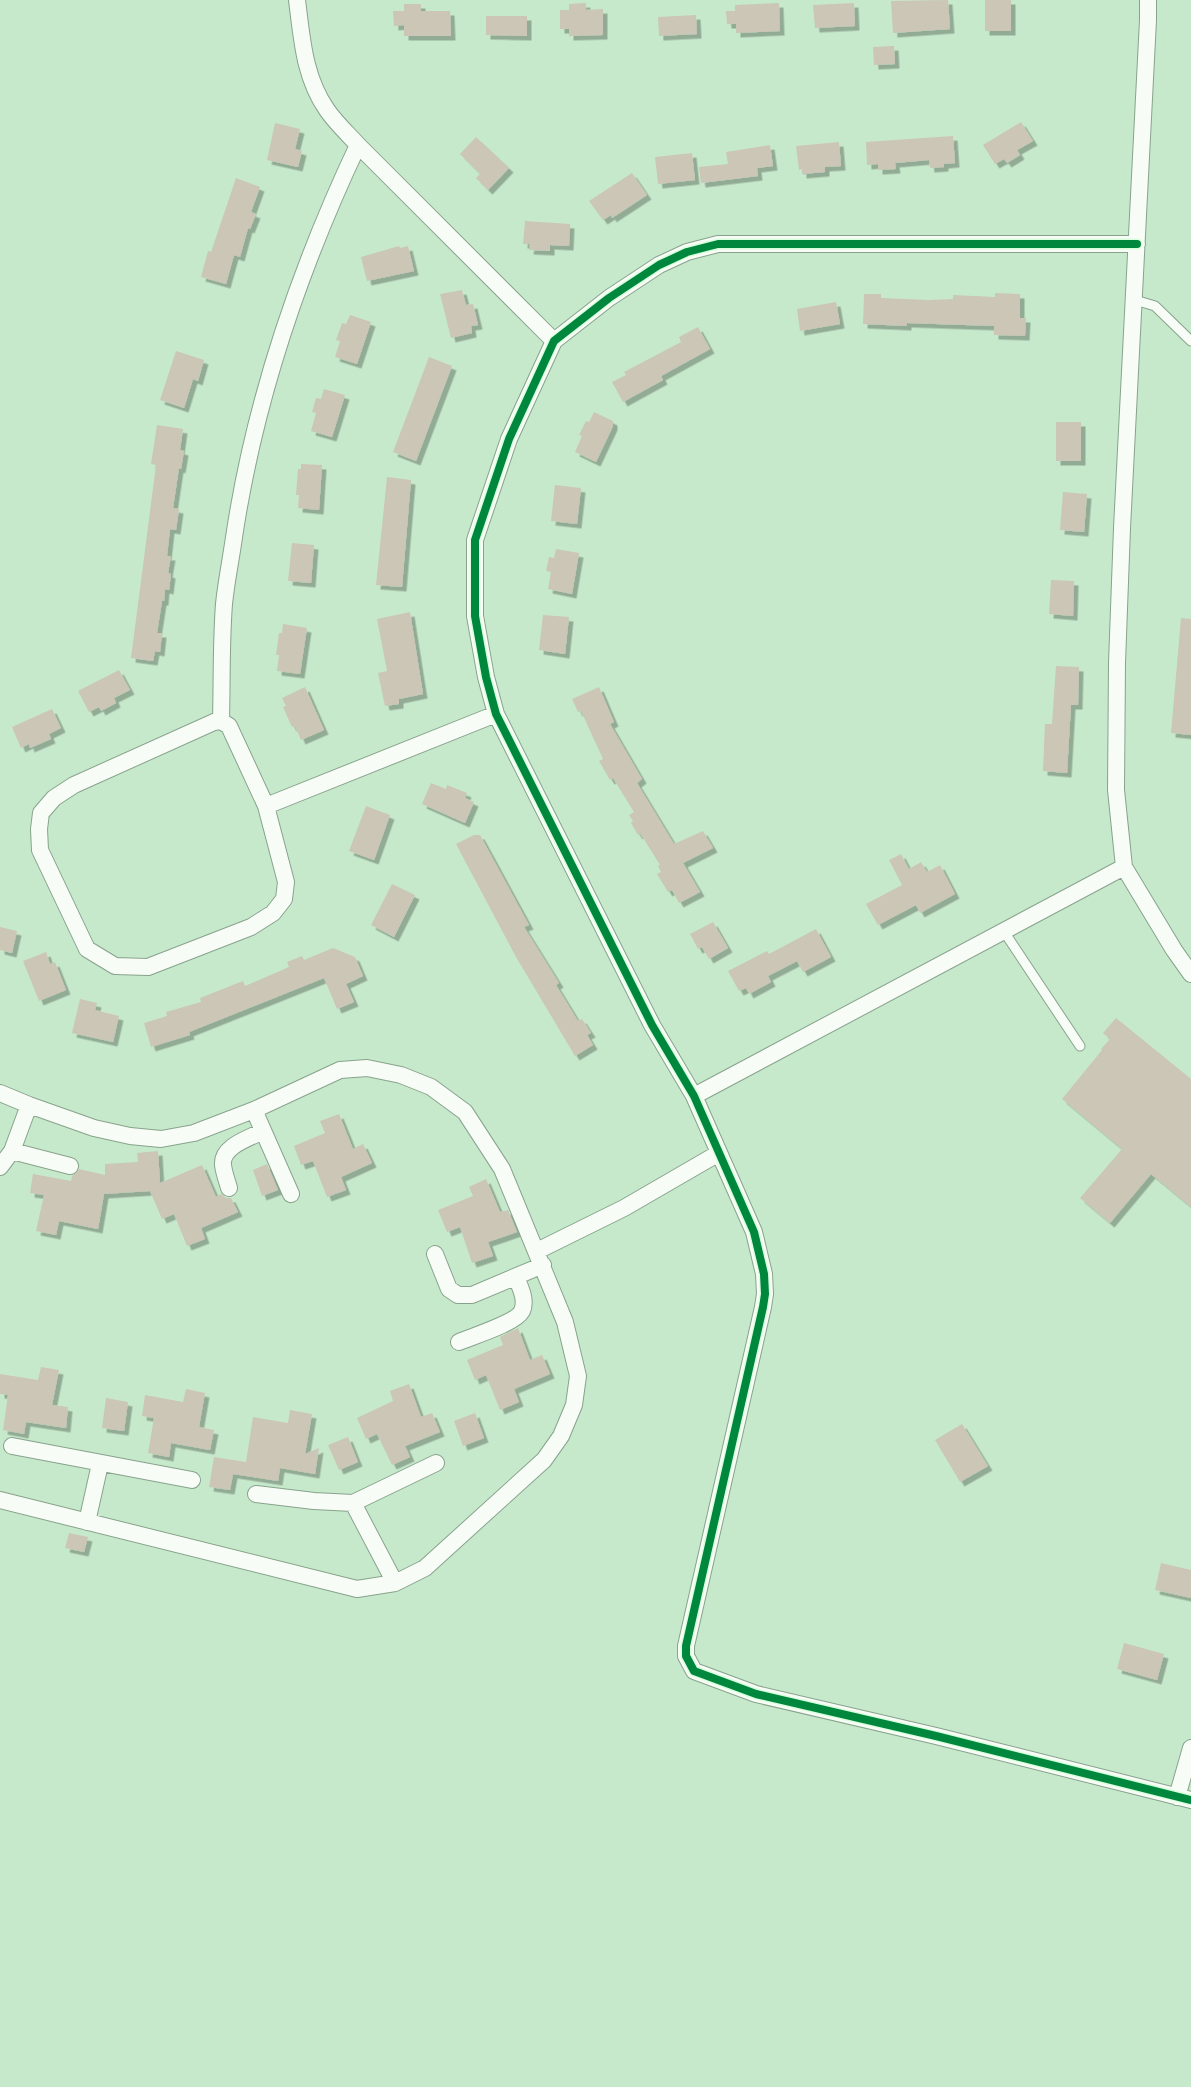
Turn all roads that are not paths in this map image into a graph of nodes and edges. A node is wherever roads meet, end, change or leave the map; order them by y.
1 (298, 0) edge
2 (1148, 0) edge
3 (358, 145) junction
4 (1136, 244) junction
5 (1135, 300) junction
6 (1191, 341) edge
7 (554, 342) junction
8 (496, 714) junction
9 (222, 721) junction
10 (266, 806) junction
11 (1124, 867) junction
12 (1003, 930) junction
13 (1191, 974) edge
14 (1080, 1046) dead end
15 (0, 1093) edge
16 (694, 1096) junction
17 (29, 1105) junction
18 (254, 1110) junction
19 (264, 1131) junction
20 (12, 1151) junction
21 (719, 1153) junction
22 (70, 1166) dead end
23 (0, 1167) edge
24 (229, 1188) dead end
25 (291, 1194) dead end
26 (435, 1254) dead end
27 (540, 1258) junction
28 (516, 1277) junction
29 (459, 1342) dead end
30 (12, 1446) dead end
31 (436, 1463) dead end
32 (100, 1464) junction
33 (192, 1480) dead end
34 (256, 1494) dead end
35 (0, 1500) edge
36 (353, 1503) junction
37 (87, 1522) junction
38 (395, 1583) junction
39 (1191, 1748) edge
40 (1184, 1799) edge

1 - 3 street
2 - 4 street
3 - 7 street
3 - 9 street
4 - 5 street
4 - 7 street
5 - 6 lane
5 - 11 street
7 - 8 street
8 - 10 street
8 - 16 street
9 - 10 street
9 - 10 street
11 - 12 street
11 - 13 street
12 - 14 lane
12 - 16 street
15 - 17 street
16 - 21 street
17 - 18 street
17 - 20 street
18 - 19 street
18 - 27 street
19 - 24 street
19 - 25 street
20 - 22 street
20 - 23 street
21 - 27 street
21 - 40 street
26 - 28 street
27 - 28 street
27 - 38 street
28 - 29 street
30 - 32 street
31 - 36 street
32 - 33 street
32 - 37 street
34 - 36 street
35 - 37 street
36 - 38 street
37 - 38 street
39 - 40 street

